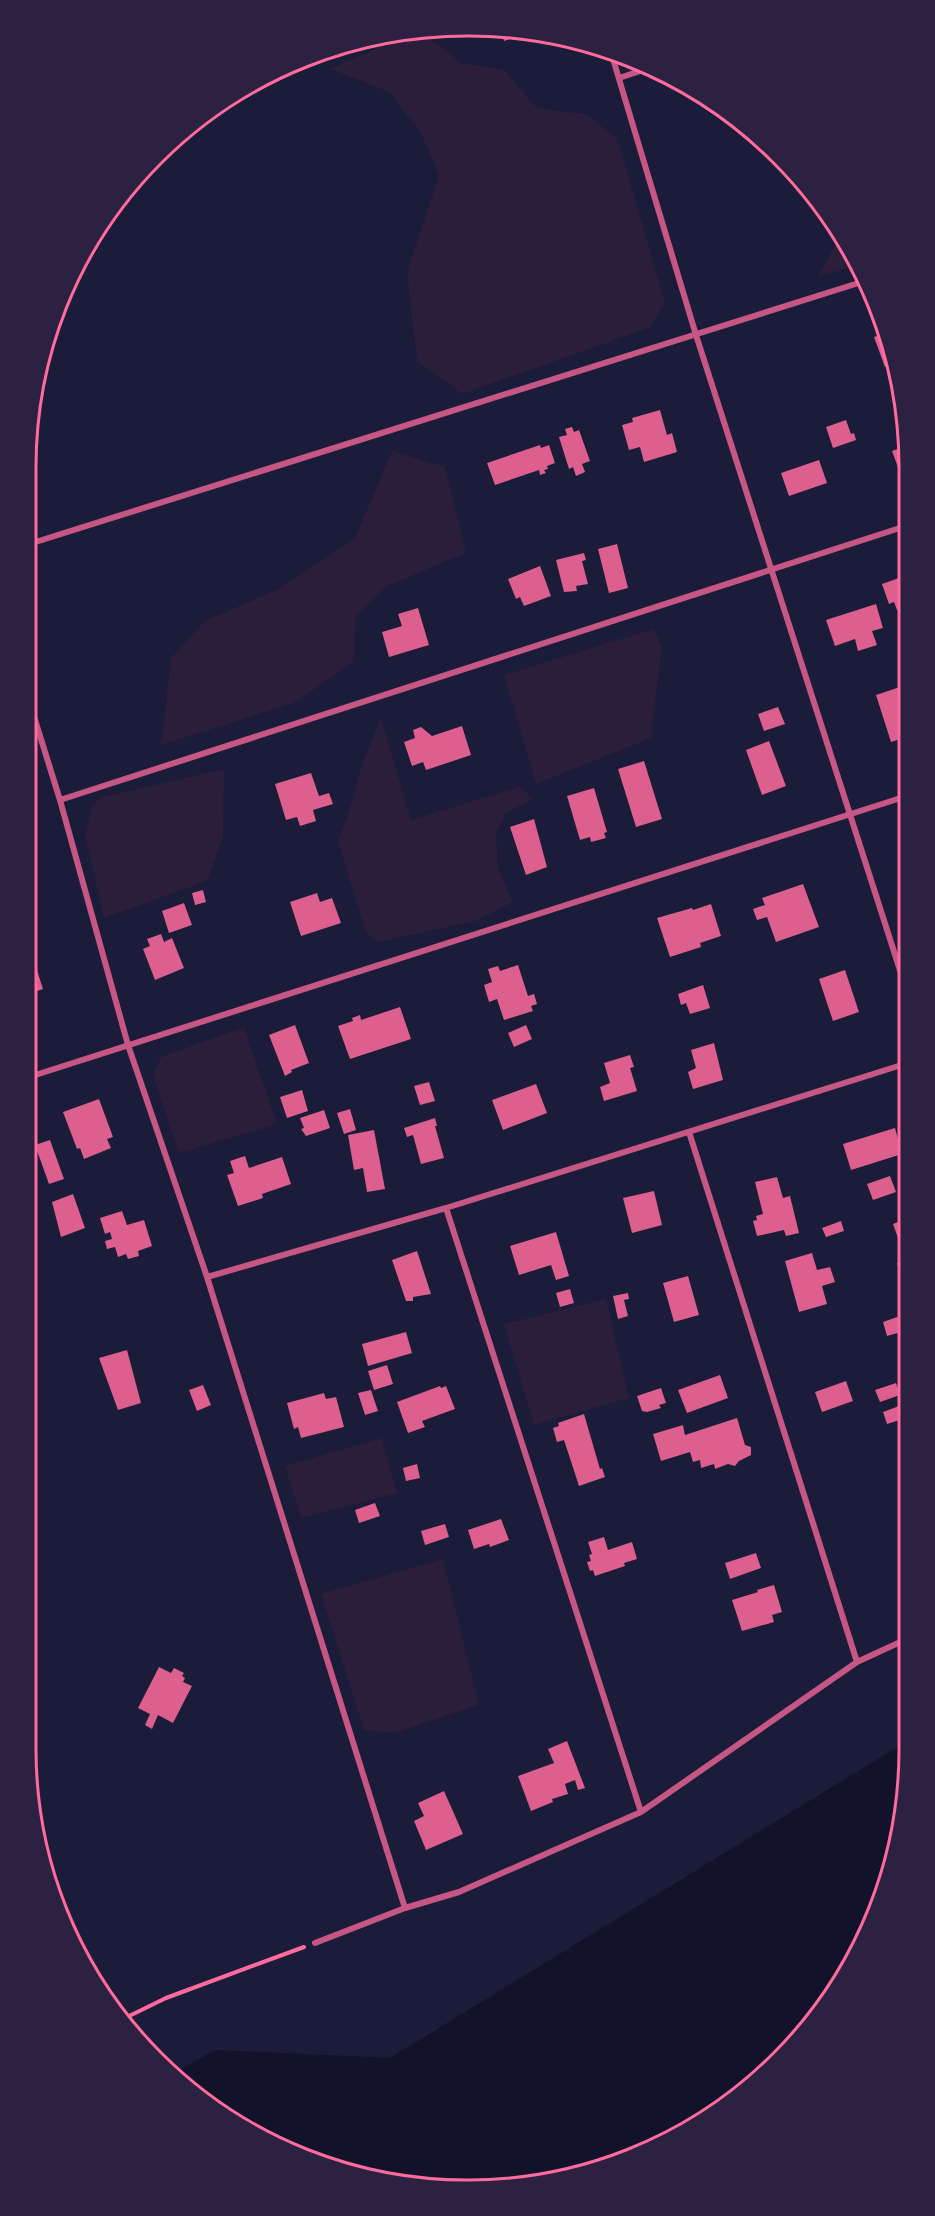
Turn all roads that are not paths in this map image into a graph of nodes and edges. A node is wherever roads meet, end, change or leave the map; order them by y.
1 (614, 62) edge
2 (639, 71) edge
3 (619, 78) junction
4 (858, 283) edge
5 (696, 334) junction
6 (899, 528) edge
7 (36, 542) edge
8 (773, 568) junction
9 (36, 723) edge
10 (899, 799) edge
11 (60, 800) junction
12 (850, 814) junction
13 (899, 967) edge
14 (128, 1045) junction
15 (899, 1066) edge
16 (36, 1075) edge
17 (689, 1132) junction
18 (446, 1208) junction
19 (207, 1277) junction
20 (899, 1643) edge
21 (857, 1662) junction
22 (641, 1812) junction
23 (405, 1908) junction
24 (315, 1943) road end

1 - 3 street
2 - 3 street
3 - 5 street
4 - 5 street
5 - 7 street
5 - 8 street
6 - 8 street
8 - 11 street
8 - 12 street
9 - 11 street
10 - 12 street
11 - 14 street
12 - 13 street
12 - 14 street
14 - 16 street
14 - 19 street
15 - 17 street
17 - 18 street
17 - 21 street
18 - 19 street
18 - 22 street
19 - 23 street
20 - 21 street
21 - 22 street
22 - 23 street
23 - 24 street

